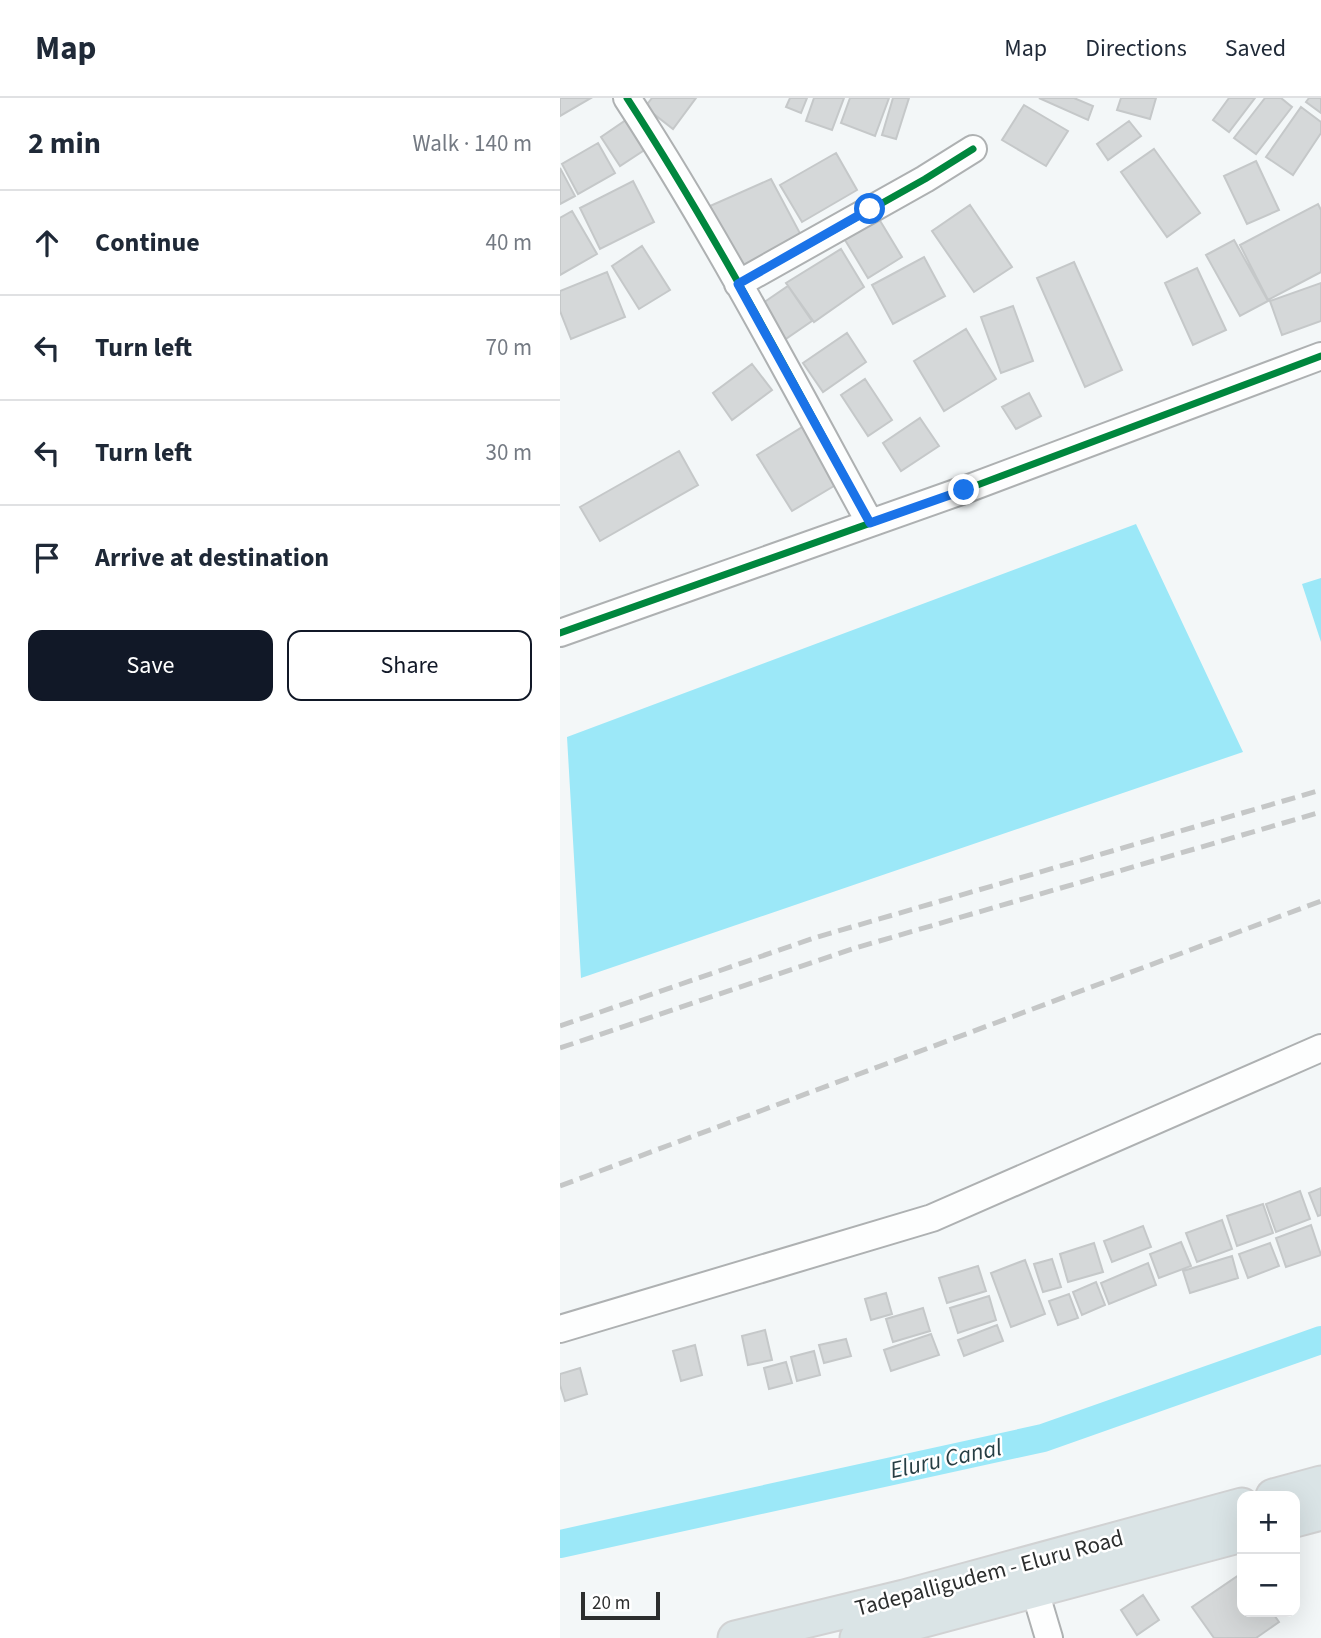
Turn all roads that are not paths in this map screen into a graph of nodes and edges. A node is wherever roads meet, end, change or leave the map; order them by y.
1 (627, 98) edge
2 (973, 149) dead end
3 (738, 284) junction
4 (1321, 356) edge
5 (870, 523) junction
6 (560, 633) edge
7 (1321, 1048) edge
8 (560, 1329) edge
9 (1321, 1483) edge
10 (1291, 1491) edge
11 (1237, 1507) edge
12 (1321, 1513) edge
13 (1300, 1519) edge
14 (1237, 1536) edge
15 (1033, 1576) junction
16 (736, 1638) edge
17 (857, 1638) edge
18 (1049, 1638) edge

1 - 3 street
2 - 3 street
3 - 5 street
4 - 5 street
5 - 6 street
7 - 8 street
9 - 10 main road
11 - 15 main road, Tadepalligudem - Eluru Road
12 - 13 main road
14 - 15 main road, Tadepalligudem - Eluru Road
15 - 16 main road, Tadepalligudem - Eluru Road
15 - 17 main road, Tadepalligudem - Eluru Road
15 - 18 street

